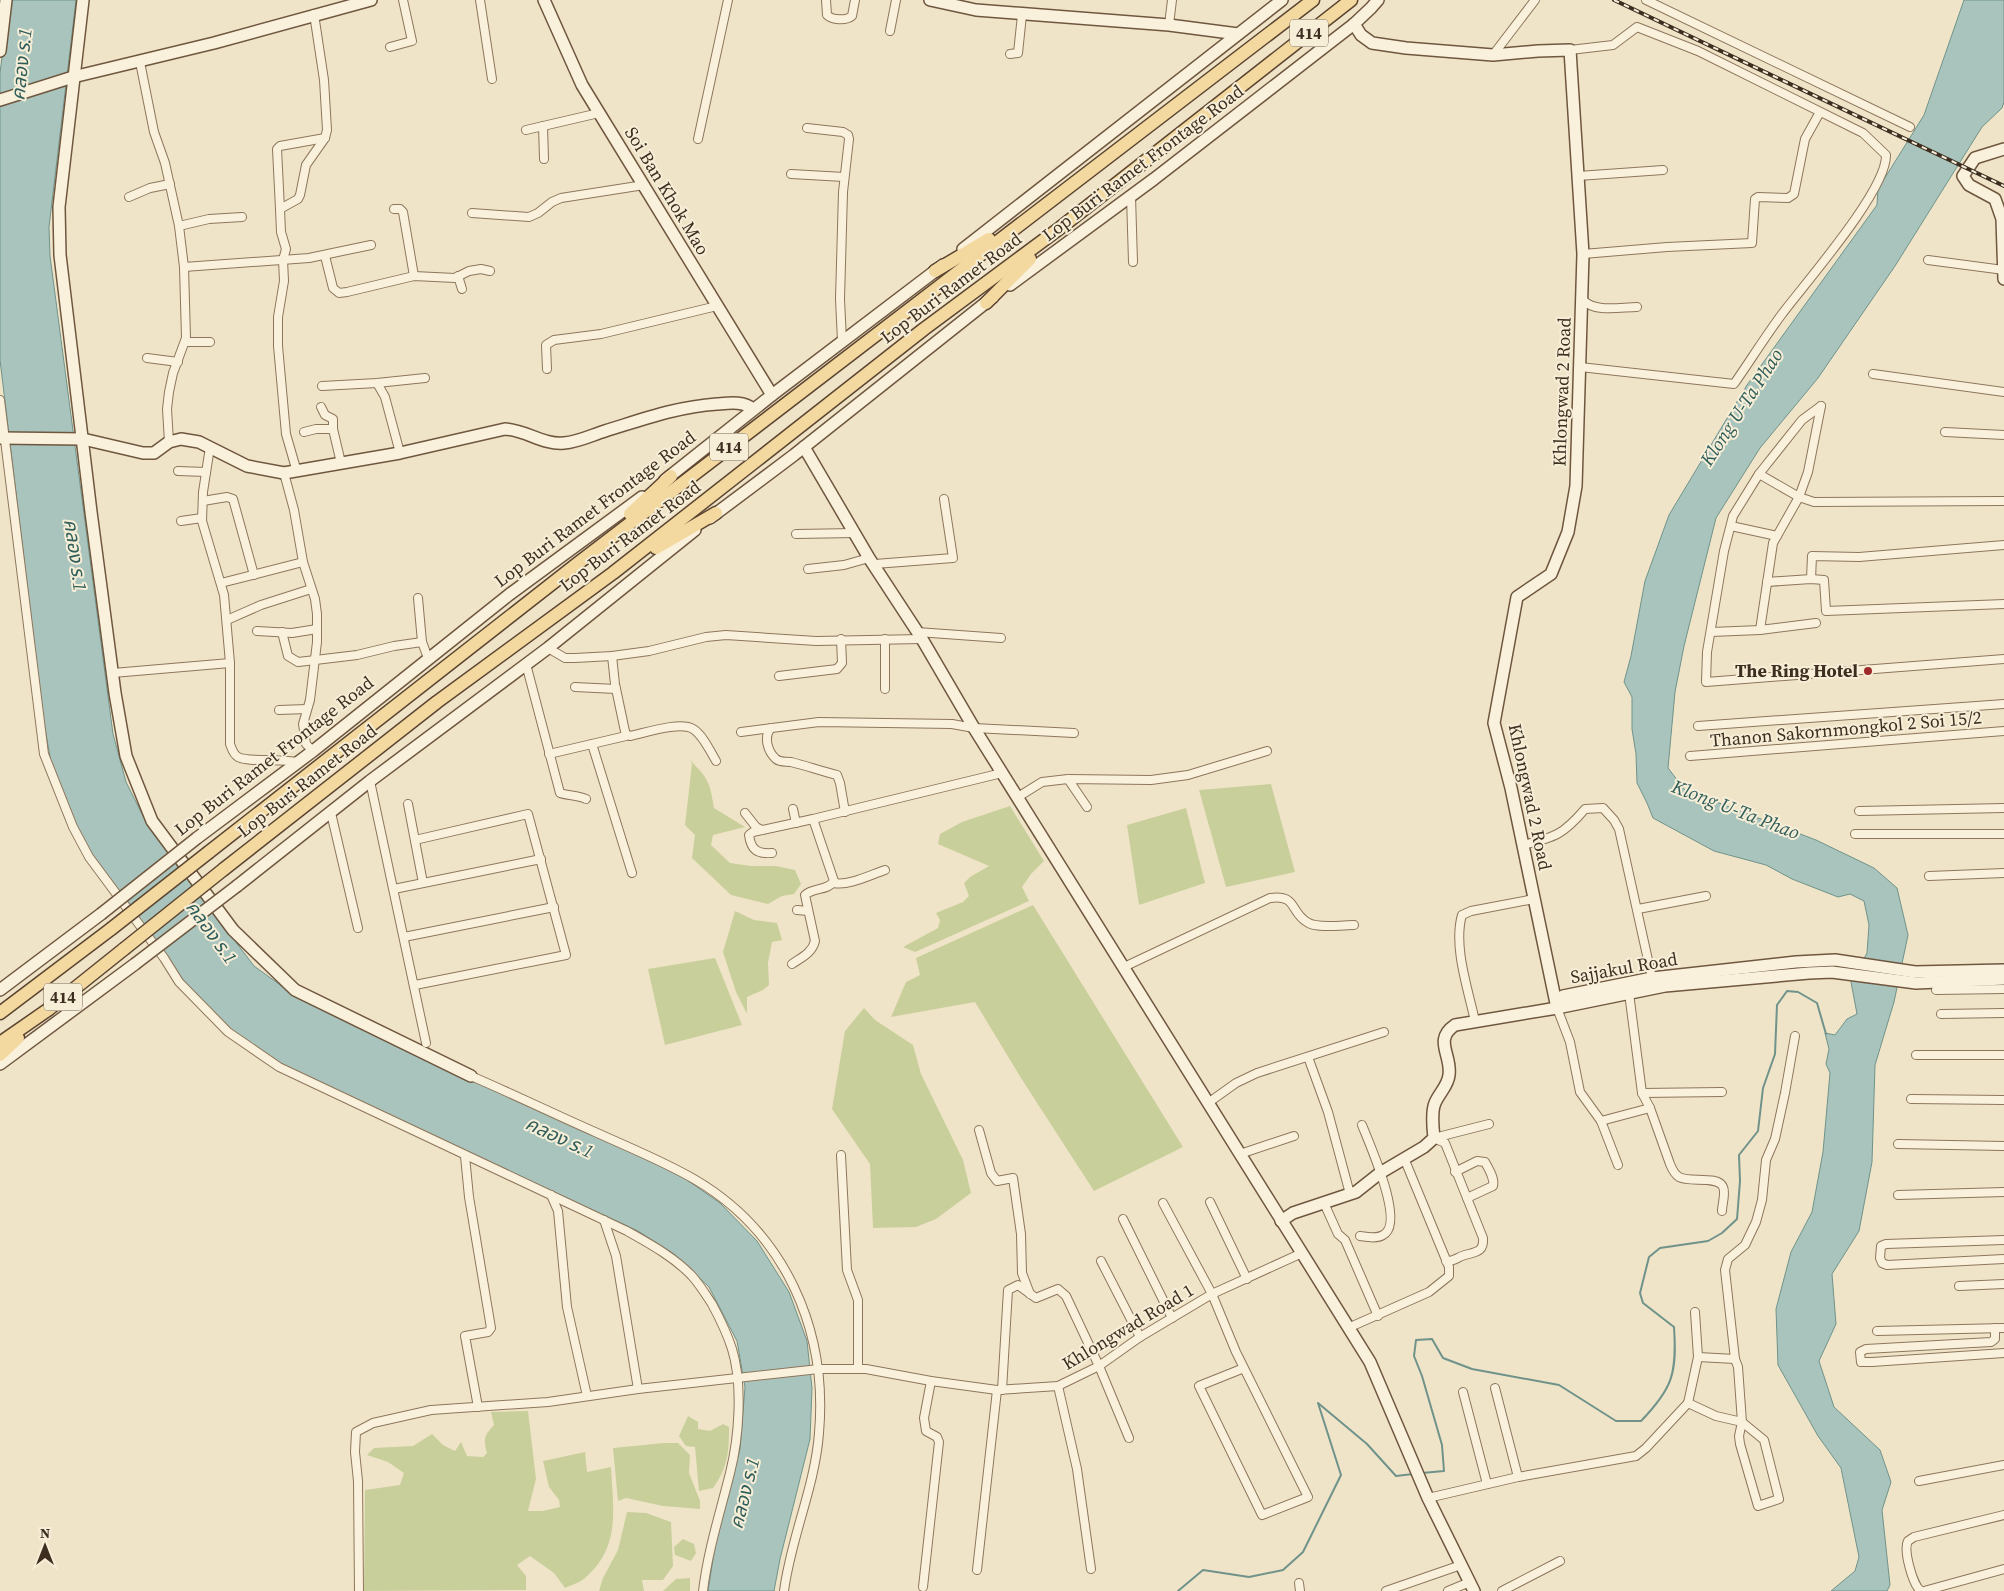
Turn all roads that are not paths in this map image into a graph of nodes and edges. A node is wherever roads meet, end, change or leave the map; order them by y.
1 (6, 0) edge
2 (83, 0) edge
3 (371, 0) edge
4 (403, 0) edge
5 (480, 0) edge
6 (544, 0) edge
7 (728, 0) edge
8 (826, 0) edge
9 (856, 0) edge
10 (896, 0) edge
11 (930, 0) edge
12 (1172, 0) edge
13 (1282, 0) edge
14 (1313, 0) edge
15 (1351, 0) edge
16 (1378, 0) edge
17 (1535, 0) edge
18 (1646, 0) edge
19 (345, 3) edge
20 (314, 14) junction
21 (1022, 15) junction
22 (1354, 24) junction
23 (1169, 25) junction
24 (890, 31) dead end
25 (1238, 34) junction
26 (390, 47) dead end
27 (0, 50) edge
28 (1570, 50) junction
29 (1010, 54) dead end
30 (1493, 55) junction
31 (140, 62) junction
32 (73, 77) junction
33 (492, 79) dead end
34 (0, 100) edge
35 (1820, 112) junction
36 (599, 113) junction
37 (542, 126) junction
38 (1910, 127) dead end
39 (807, 128) dead end
40 (526, 130) dead end
41 (325, 138) junction
42 (698, 139) dead end
43 (2004, 149) edge
44 (544, 159) dead end
45 (1663, 170) dead end
46 (791, 174) dead end
47 (1578, 176) junction
48 (844, 178) junction
49 (170, 184) junction
50 (644, 186) junction
51 (129, 196) dead end
52 (1130, 196) junction
53 (394, 209) dead end
54 (1040, 209) junction
55 (280, 210) junction
56 (472, 213) dead end
57 (242, 217) dead end
58 (2003, 220) edge
59 (179, 226) junction
60 (1060, 228) junction
61 (371, 245) dead end
62 (1583, 254) junction
63 (325, 256) junction
64 (283, 260) junction
65 (1928, 260) dead end
66 (1133, 262) dead end
67 (184, 267) junction
68 (2004, 270) edge
69 (490, 271) dead end
70 (936, 271) junction
71 (414, 276) junction
72 (458, 276) junction
73 (2004, 279) edge
74 (462, 289) dead end
75 (1583, 300) junction
76 (986, 303) junction
77 (717, 306) junction
78 (1637, 307) dead end
79 (842, 341) junction
80 (185, 342) junction
81 (210, 342) dead end
82 (147, 358) dead end
83 (178, 362) junction
84 (1580, 367) junction
85 (548, 369) dead end
86 (1873, 374) dead end
87 (425, 378) dead end
88 (377, 383) junction
89 (322, 386) dead end
90 (2004, 392) edge
91 (772, 395) junction
92 (0, 400) edge
93 (321, 407) dead end
94 (754, 409) junction
95 (333, 429) junction
96 (304, 432) dead end
97 (1944, 432) dead end
98 (2004, 435) edge
99 (3, 438) edge
100 (83, 439) junction
101 (169, 442) junction
102 (210, 446) junction
103 (804, 447) junction
104 (400, 453) junction
105 (341, 463) junction
106 (178, 471) dead end
107 (206, 472) junction
108 (296, 472) junction
109 (284, 473) junction
110 (1759, 474) junction
111 (671, 476) junction
112 (1799, 497) junction
113 (944, 499) dead end
114 (202, 501) junction
115 (2004, 501) edge
116 (716, 513) junction
117 (202, 518) junction
118 (181, 521) dead end
119 (1730, 526) junction
120 (855, 533) junction
121 (796, 534) dead end
122 (1777, 536) junction
123 (2004, 545) edge
124 (872, 561) junction
125 (302, 562) junction
126 (577, 564) junction
127 (808, 569) dead end
128 (613, 573) junction
129 (254, 575) junction
130 (1811, 579) junction
131 (1767, 582) junction
132 (221, 583) junction
133 (311, 589) junction
134 (418, 598) dead end
135 (2004, 604) edge
136 (227, 620) junction
137 (1816, 623) dead end
138 (317, 629) junction
139 (1760, 630) junction
140 (257, 631) dead end
141 (282, 632) junction
142 (1711, 632) junction
143 (919, 636) junction
144 (1001, 638) dead end
145 (841, 639) junction
146 (885, 639) junction
147 (422, 642) junction
148 (548, 648) junction
149 (612, 656) junction
150 (428, 658) junction
151 (2004, 658) edge
152 (315, 659) junction
153 (230, 662) junction
154 (526, 664) junction
155 (113, 673) junction
156 (779, 676) dead end
157 (423, 685) junction
158 (575, 687) dead end
159 (616, 689) junction
160 (885, 689) dead end
161 (437, 702) junction
162 (2004, 704) edge
163 (307, 708) junction
164 (279, 710) dead end
165 (1698, 726) dead end
166 (771, 728) junction
167 (974, 728) junction
168 (2004, 731) edge
169 (740, 732) dead end
170 (1074, 733) dead end
171 (626, 734) junction
172 (592, 744) junction
173 (313, 751) junction
174 (1267, 751) dead end
175 (548, 754) junction
176 (1690, 756) dead end
177 (716, 761) dead end
178 (298, 762) junction
179 (1002, 774) junction
180 (1068, 779) junction
181 (370, 781) junction
182 (1018, 797) junction
183 (586, 799) dead end
184 (408, 804) dead end
185 (1087, 807) dead end
186 (793, 808) dead end
187 (2004, 808) edge
188 (1859, 811) dead end
189 (845, 812) junction
190 (331, 813) junction
191 (745, 813) dead end
192 (813, 819) junction
193 (796, 823) junction
194 (762, 830) junction
195 (1855, 834) dead end
196 (2004, 834) edge
197 (415, 840) junction
198 (1523, 845) junction
199 (772, 853) dead end
200 (541, 859) junction
201 (885, 870) dead end
202 (632, 873) dead end
203 (2004, 873) edge
204 (1929, 876) dead end
205 (423, 883) junction
206 (834, 884) junction
207 (394, 889) junction
208 (1706, 896) dead end
209 (1534, 899) junction
210 (554, 907) junction
211 (1638, 909) junction
212 (797, 910) dead end
213 (808, 911) junction
214 (1354, 925) dead end
215 (358, 928) dead end
216 (404, 937) junction
217 (792, 964) dead end
218 (1124, 967) junction
219 (2004, 970) edge
220 (1915, 977) junction
221 (1652, 978) junction
222 (2004, 979) edge
223 (415, 985) junction
224 (2004, 989) edge
225 (0, 990) edge
226 (1936, 990) dead end
227 (1630, 993) junction
228 (1557, 1008) junction
229 (49, 1009) junction
230 (0, 1013) edge
231 (2004, 1013) edge
232 (1941, 1014) dead end
233 (1475, 1021) junction
234 (1384, 1032) dead end
235 (1795, 1036) dead end
236 (0, 1043) edge
237 (426, 1043) dead end
238 (0, 1055) edge
239 (1916, 1055) dead end
240 (2004, 1055) edge
241 (1308, 1057) junction
242 (0, 1064) edge
243 (471, 1076) joint
244 (1722, 1092) dead end
245 (1642, 1093) junction
246 (1911, 1099) dead end
247 (2004, 1100) edge
248 (1208, 1102) junction
249 (1650, 1108) junction
250 (1601, 1121) junction
251 (1489, 1124) dead end
252 (1362, 1125) dead end
253 (979, 1130) dead end
254 (1294, 1136) dead end
255 (1434, 1138) junction
256 (1898, 1144) dead end
257 (2004, 1146) edge
258 (1240, 1154) junction
259 (840, 1155) dead end
260 (465, 1156) junction
261 (1404, 1158) junction
262 (1618, 1165) dead end
263 (1456, 1172) junction
264 (1380, 1173) junction
265 (2004, 1192) edge
266 (1350, 1194) junction
267 (551, 1195) junction
268 (1898, 1195) dead end
269 (1467, 1198) junction
270 (1210, 1202) dead end
271 (1163, 1203) dead end
272 (1324, 1203) junction
273 (1722, 1211) dead end
274 (1123, 1219) dead end
275 (604, 1220) junction
276 (1281, 1221) junction
277 (1360, 1236) dead end
278 (2004, 1240) edge
279 (1302, 1253) junction
280 (2004, 1259) edge
281 (1446, 1261) junction
282 (1101, 1262) dead end
283 (1247, 1279) junction
284 (2004, 1284) edge
285 (1960, 1286) dead end
286 (1030, 1294) junction
287 (1212, 1294) junction
288 (1695, 1312) dead end
289 (1378, 1316) junction
290 (1172, 1318) junction
291 (1348, 1328) junction
292 (1995, 1328) junction
293 (2004, 1328) edge
294 (1877, 1331) dead end
295 (1140, 1337) junction
296 (2004, 1353) edge
297 (1698, 1357) junction
298 (1735, 1359) junction
299 (1099, 1366) junction
300 (1244, 1368) junction
301 (814, 1369) junction
302 (858, 1369) junction
303 (737, 1378) junction
304 (931, 1381) junction
305 (1058, 1386) junction
306 (1496, 1388) dead end
307 (638, 1389) junction
308 (999, 1390) junction
309 (1463, 1392) dead end
310 (587, 1396) junction
311 (1688, 1403) junction
312 (478, 1406) junction
313 (1742, 1422) junction
314 (1129, 1438) dead end
315 (2004, 1465) edge
316 (1518, 1477) junction
317 (1919, 1481) dead end
318 (1487, 1484) junction
319 (1428, 1498) junction
320 (2004, 1515) edge
321 (1560, 1561) dead end
322 (1461, 1565) junction
323 (2004, 1568) edge
324 (1091, 1569) dead end
325 (978, 1570) dead end
326 (923, 1587) dead end
327 (1472, 1587) edge
328 (359, 1591) edge
329 (703, 1591) edge
330 (784, 1591) edge
331 (1386, 1591) edge
332 (1448, 1591) edge
333 (1502, 1591) edge
334 (1922, 1591) edge

1 - 27 street
2 - 32 street
3 - 19 street
4 - 26 street
5 - 33 street
6 - 36 street, Soi Ban Khok Mao
7 - 42 street
8 - 9 street
10 - 24 street
11 - 21 street
12 - 23 street
13 - 25 street, Lop Buri Ramet Frontage Road / 414
14 - 54 main road, Lop Buri Ramet Road / 414
15 - 60 main road, Lop Buri Ramet Road / 414
16 - 22 street, Lop Buri Ramet Frontage Road / 414
17 - 30 street
18 - 38 street
19 - 20 street
20 - 31 street
20 - 41 street
21 - 23 street
21 - 29 street
22 - 30 street
22 - 52 street, Lop Buri Ramet Frontage Road / 414
23 - 25 street
25 - 70 street, Lop Buri Ramet Frontage Road / 414
28 - 30 street
28 - 35 street
28 - 47 street, Khlongwad 2 Road
31 - 32 street
31 - 49 street
32 - 34 street
32 - 100 street
35 - 62 street
35 - 84 street
36 - 37 street
36 - 50 street, Soi Ban Khok Mao
37 - 40 street
37 - 44 street
39 - 48 street
41 - 55 street
41 - 55 street
43 - 58 street
45 - 47 street
46 - 48 street
47 - 62 street, Khlongwad 2 Road
48 - 79 street
49 - 51 street
49 - 59 street
50 - 56 street
50 - 77 street, Soi Ban Khok Mao
52 - 66 street
52 - 76 street, Lop Buri Ramet Frontage Road / 414
53 - 71 street
54 - 70 main road
54 - 126 main road, Lop Buri Ramet Road / 414
55 - 64 street
57 - 59 street
58 - 68 street
59 - 67 street
60 - 76 main road
60 - 128 main road, Lop Buri Ramet Road / 414
61 - 63 street
62 - 75 street, Khlongwad 2 Road
63 - 64 street
63 - 71 street
64 - 67 street
64 - 108 street
65 - 68 street
67 - 80 street
68 - 73 street
69 - 72 street
70 - 79 street, Lop Buri Ramet Frontage Road / 414
71 - 72 street
72 - 74 street
75 - 78 street
75 - 84 street, Khlongwad 2 Road
76 - 103 street, Lop Buri Ramet Frontage Road / 414
77 - 85 street
77 - 91 street, Soi Ban Khok Mao
79 - 91 street, Lop Buri Ramet Frontage Road / 414
80 - 81 street
80 - 83 street
82 - 83 street
83 - 101 street
84 - 198 street, Khlongwad 2 Road
86 - 90 street
87 - 88 street
88 - 89 street
88 - 104 street
91 - 94 street, Lop Buri Ramet Frontage Road / 414
92 - 99 street
93 - 95 street
94 - 104 street
94 - 111 street, Lop Buri Ramet Frontage Road / 414
95 - 96 street
95 - 105 street
97 - 98 street
99 - 100 street
99 - 260 street
100 - 101 street
100 - 155 street
101 - 102 street
102 - 107 street
102 - 109 street
103 - 116 street, Lop Buri Ramet Frontage Road / 414
103 - 120 street
104 - 105 street
105 - 108 street
106 - 107 street
107 - 114 street
108 - 109 street
109 - 125 street
110 - 112 street
110 - 112 street
110 - 119 street
111 - 126 main road
111 - 150 street, Lop Buri Ramet Frontage Road / 414
112 - 115 street
112 - 122 street
113 - 124 street
114 - 117 street
114 - 129 street
116 - 128 main road
116 - 148 street, Lop Buri Ramet Frontage Road / 414
117 - 118 street
117 - 132 street
119 - 122 street
119 - 142 street
120 - 121 street
120 - 124 street
122 - 131 street
123 - 130 street
124 - 127 street
124 - 143 street
125 - 129 street
125 - 133 street
126 - 157 main road, Lop Buri Ramet Road / 414
128 - 161 main road, Lop Buri Ramet Road / 414
129 - 132 street
130 - 131 street
130 - 135 street
131 - 139 street
132 - 136 street
133 - 136 street
133 - 138 street
134 - 147 street
136 - 153 street
137 - 139 street
138 - 141 street
138 - 152 street
139 - 142 street
140 - 141 street
141 - 152 street
142 - 151 street
143 - 144 street
143 - 146 street
143 - 167 street
145 - 146 street
145 - 149 street
145 - 156 street
146 - 160 street
147 - 150 street
147 - 152 street
148 - 149 street
148 - 154 street, Lop Buri Ramet Frontage Road / 414
149 - 159 street
150 - 173 street, Lop Buri Ramet Frontage Road / 414
152 - 163 street
153 - 155 street
153 - 178 street
154 - 175 street
154 - 181 street, Lop Buri Ramet Frontage Road / 414
155 - 243 street
157 - 161 main road
157 - 230 main road, Lop Buri Ramet Road / 414, bridge
158 - 159 street
159 - 171 street
161 - 229 main road, Lop Buri Ramet Road / 414, bridge
162 - 165 street
163 - 164 street
163 - 173 street
166 - 167 street
166 - 169 street
166 - 189 street
167 - 170 street
167 - 179 street
168 - 176 street, Thanon Sakornmongkol 2 Soi 15/2
171 - 172 street
171 - 177 street
172 - 175 street
172 - 202 street
173 - 178 street, Lop Buri Ramet Frontage Road / 414
174 - 180 street
175 - 183 street
178 - 225 street, Lop Buri Ramet Frontage Road / 414, bridge
179 - 182 street
179 - 189 street
180 - 182 street
180 - 185 street
181 - 190 street, Lop Buri Ramet Frontage Road / 414
181 - 207 street
182 - 218 street
184 - 197 street
186 - 193 street
187 - 188 street
189 - 192 street
190 - 215 street
190 - 242 street, Lop Buri Ramet Frontage Road / 414, bridge
191 - 194 street
192 - 193 street
192 - 206 street
193 - 194 street
194 - 199 street
195 - 196 street
197 - 200 street
197 - 205 street
198 - 209 street, Khlongwad 2 Road
198 - 211 street
200 - 205 street
200 - 210 street
201 - 206 street
203 - 204 street
205 - 207 street
206 - 213 street
207 - 216 street
208 - 211 street
209 - 228 street, Khlongwad 2 Road
209 - 233 street
210 - 216 street
210 - 223 street
211 - 221 street
212 - 213 street
213 - 217 street
214 - 218 street
216 - 223 street
218 - 248 street
219 - 220 street, Sajjakul Road
220 - 221 street, Sajjakul Road
220 - 222 street, Sajjakul Road
220 - 227 street, Sajjakul Road
221 - 228 street, Sajjakul Road
223 - 237 street
224 - 226 street
227 - 228 street, Sajjakul Road
227 - 245 street
228 - 233 street
228 - 250 street
229 - 236 main road, Lop Buri Ramet Road / 414
229 - 238 main road
231 - 232 street
233 - 255 street
234 - 241 street
235 - 298 street
239 - 240 street
241 - 248 street
241 - 266 street
243 - 301 street
244 - 245 street
245 - 249 street
246 - 247 street
248 - 258 street
249 - 250 street
249 - 273 street
250 - 262 street
251 - 255 street
252 - 264 street
253 - 286 street
254 - 258 street
255 - 261 street
255 - 263 street
256 - 257 street
258 - 276 street
259 - 302 street
260 - 267 street
260 - 312 street
261 - 264 street
261 - 281 street
263 - 269 street
263 - 269 street
264 - 266 street
264 - 277 street
265 - 268 street
266 - 272 street
267 - 275 street
267 - 310 street
269 - 281 street
270 - 283 street
271 - 287 street
272 - 276 street
272 - 289 street
274 - 290 street
275 - 303 street
275 - 307 street
276 - 279 street
278 - 280 street
279 - 283 street, Khlongwad Road 1
279 - 291 street
281 - 289 street
282 - 295 street
283 - 287 street, Khlongwad Road 1
284 - 285 street
286 - 299 street
286 - 308 street
287 - 290 street, Khlongwad Road 1
287 - 300 street
288 - 297 street
289 - 291 street
290 - 295 street, Khlongwad Road 1
291 - 319 street
292 - 293 street
292 - 294 street
292 - 296 street
295 - 299 street, Khlongwad Road 1
297 - 298 street
297 - 311 street
298 - 313 street
299 - 305 street, Khlongwad Road 1
299 - 314 street
300 - 300 street
301 - 302 street, Khlongwad Road 1
301 - 303 street, Khlongwad Road 1
301 - 330 street
302 - 304 street, Khlongwad Road 1
303 - 307 street, Khlongwad Road 1
303 - 329 street
304 - 308 street, Khlongwad Road 1
304 - 326 street
305 - 308 street, Khlongwad Road 1
305 - 324 street
306 - 316 street
307 - 310 street, Khlongwad Road 1
308 - 325 street
309 - 318 street
310 - 312 street, Khlongwad Road 1
311 - 313 street
311 - 316 street
312 - 328 street, Khlongwad Road 1
313 - 313 street
315 - 317 street
316 - 318 street
318 - 319 street
319 - 322 street
320 - 334 street
321 - 333 street
322 - 327 street
322 - 331 street
323 - 334 street
327 - 332 street

